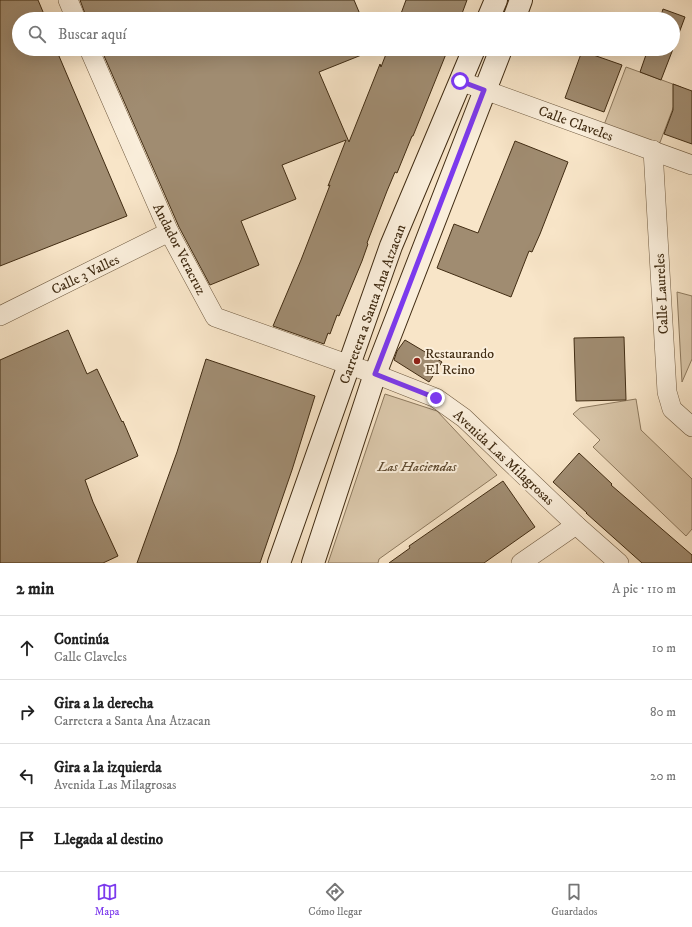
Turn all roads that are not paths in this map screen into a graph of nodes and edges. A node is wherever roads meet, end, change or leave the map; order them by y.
1 (68, 0) edge
2 (496, 0) edge
3 (522, 0) edge
4 (73, 12) edge
5 (491, 12) edge
6 (517, 12) edge
7 (92, 56) edge
8 (471, 56) edge
9 (498, 56) edge
10 (460, 81) junction
11 (484, 90) junction
12 (653, 150) junction
13 (692, 165) edge
14 (170, 232) junction
15 (0, 316) edge
16 (349, 366) junction
17 (375, 374) junction
18 (692, 427) edge
19 (576, 525) junction
20 (279, 563) edge
21 (313, 563) edge
22 (521, 563) edge
23 (619, 563) edge

1 - 4 street
2 - 5 street
3 - 6 street
7 - 14 street, Andador Veracruz
8 - 10 street, Carretera a Santa Ana Atzacan
9 - 11 street, Carretera a Santa Ana Atzacan
10 - 11 street, Calle Claveles
10 - 16 street, Carretera a Santa Ana Atzacan
11 - 12 street, Calle Claveles
11 - 17 street, Carretera a Santa Ana Atzacan
12 - 13 street, Calle Claveles
12 - 18 street, Calle Laureles
14 - 15 street, Calle 3 Valles
14 - 16 street, Andador Veracruz
16 - 17 street, Andador Veracruz
16 - 20 street, Carretera a Santa Ana Atzacan
17 - 19 street, Avenida Las Milagrosas
17 - 21 street, Carretera a Santa Ana Atzacan
19 - 22 street
19 - 23 street, Avenida Las Milagrosas

